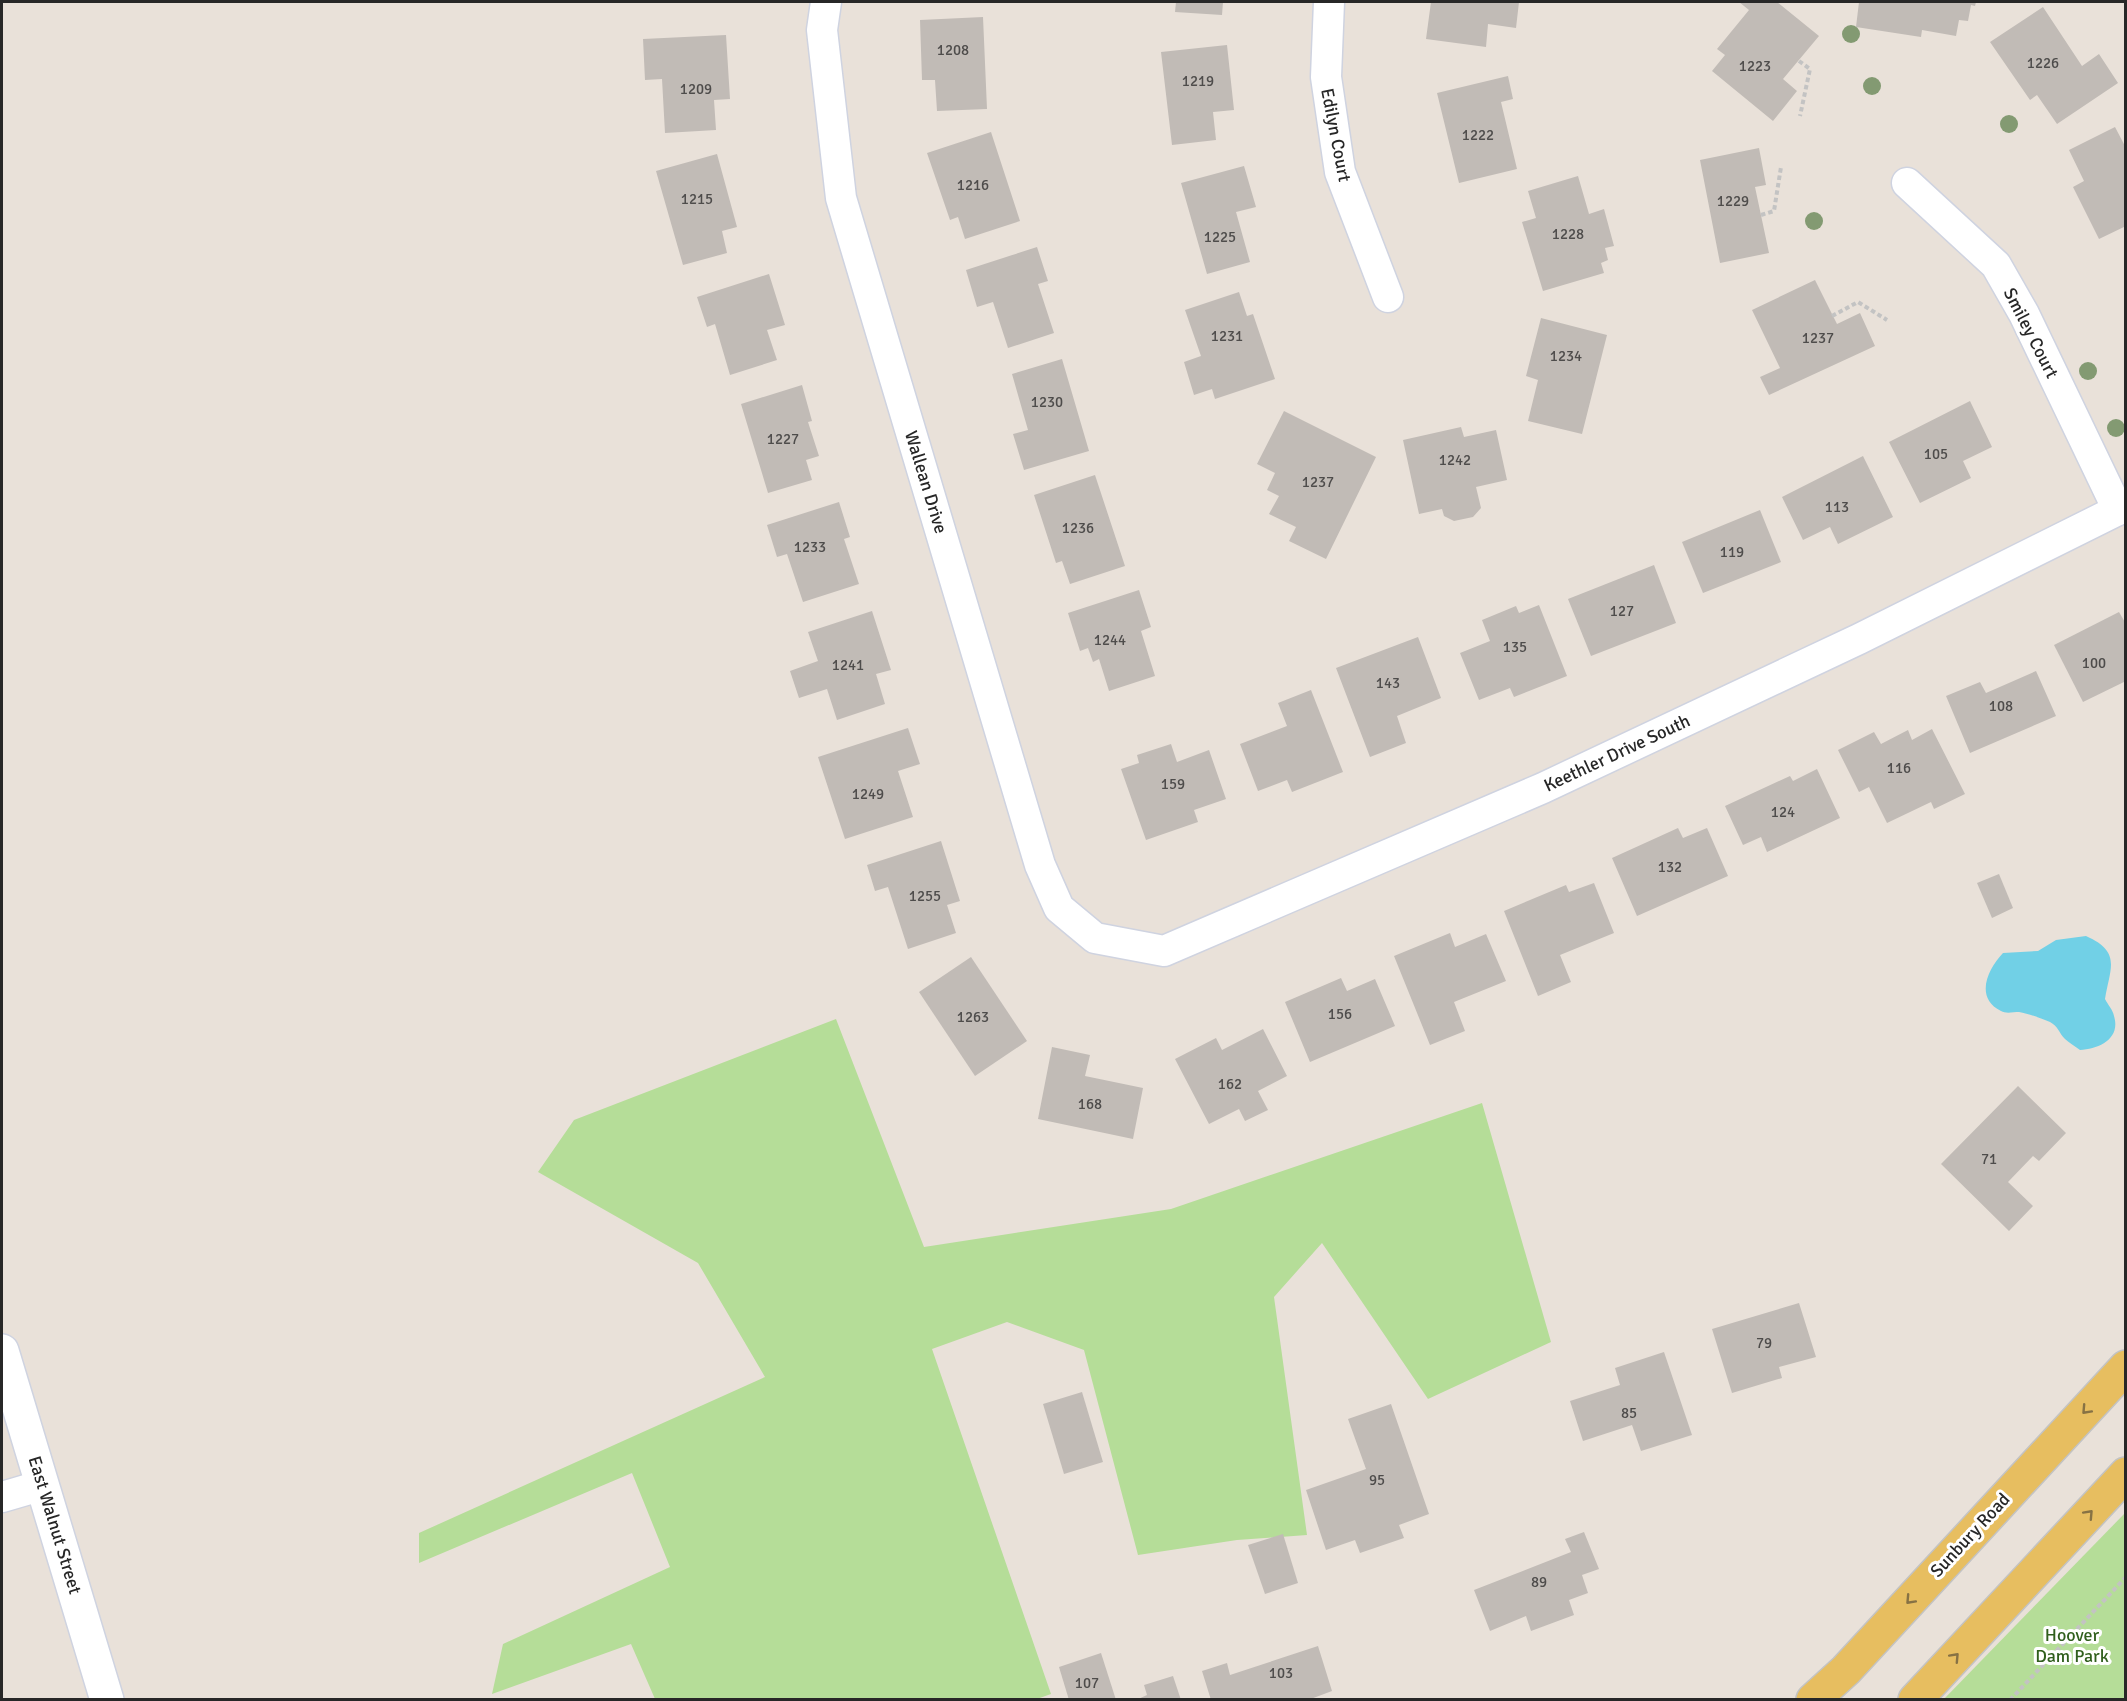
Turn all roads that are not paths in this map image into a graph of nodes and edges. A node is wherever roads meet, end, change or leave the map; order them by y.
1 (826, 2) edge
2 (1329, 2) edge
3 (1907, 183) dead end
4 (1388, 297) dead end
5 (2122, 508) edge
6 (1095, 938) joint
7 (2, 1351) edge
8 (2126, 1367) edge
9 (2126, 1474) edge
10 (42, 1485) junction
11 (2, 1497) edge
12 (107, 1700) edge
13 (1813, 1700) edge
14 (1916, 1700) edge

1 - 6 street, Wallean Drive
2 - 4 street, Edilyn Court
3 - 5 street, Smiley Court
5 - 6 street, Keethler Drive South
7 - 10 main road, East Walnut Street
8 -> 13 main road, Sunbury Road
14 -> 9 main road
10 - 11 street
10 - 12 main road, East Walnut Street

